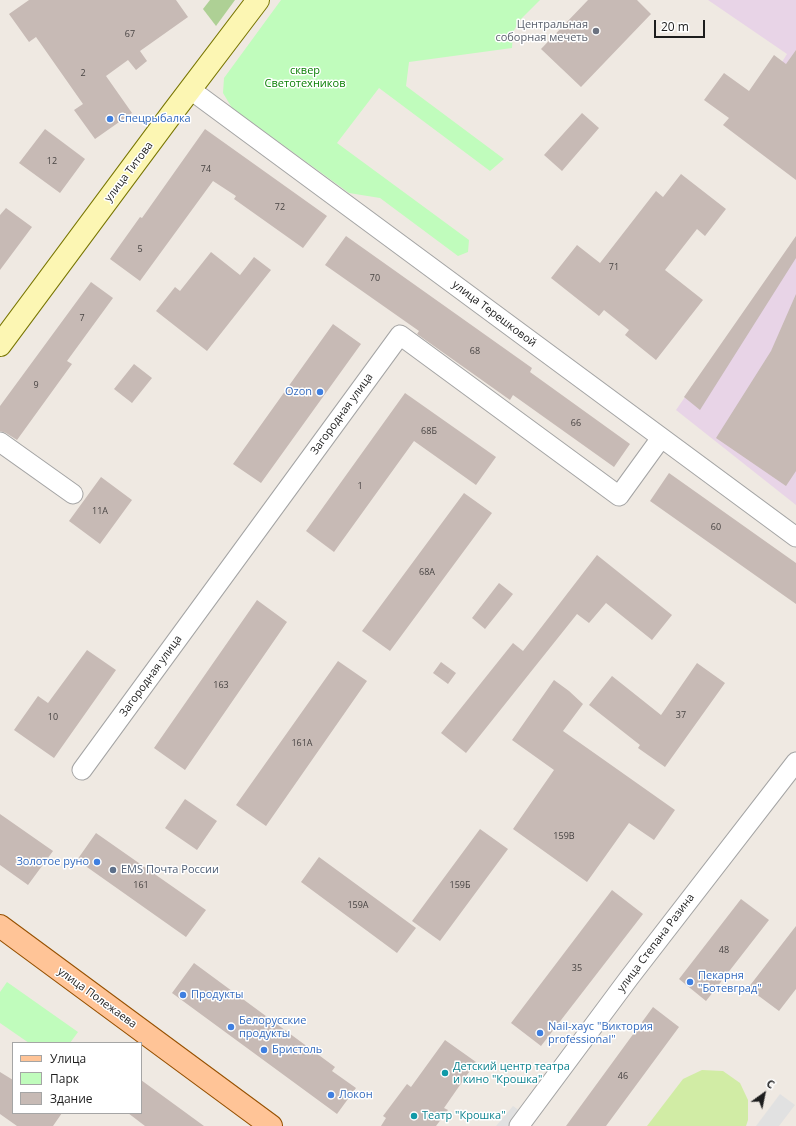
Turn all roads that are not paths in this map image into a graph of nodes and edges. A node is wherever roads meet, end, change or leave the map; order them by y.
1 (258, 0) edge
2 (191, 90) junction
3 (0, 345) edge
4 (661, 438) junction
5 (0, 442) edge
6 (73, 494) dead end
7 (796, 537) edge
8 (796, 762) edge
9 (82, 770) dead end
10 (0, 926) edge
11 (271, 1126) edge
12 (519, 1126) edge

1 - 2 main road, улица Титова
2 - 3 main road, улица Титова
2 - 4 street, улица Терешковой
4 - 7 street, улица Терешковой
4 - 9 street, Загородная улица
5 - 6 street
8 - 12 street, улица Степана Разина
10 - 11 main road, улица Полежаева

